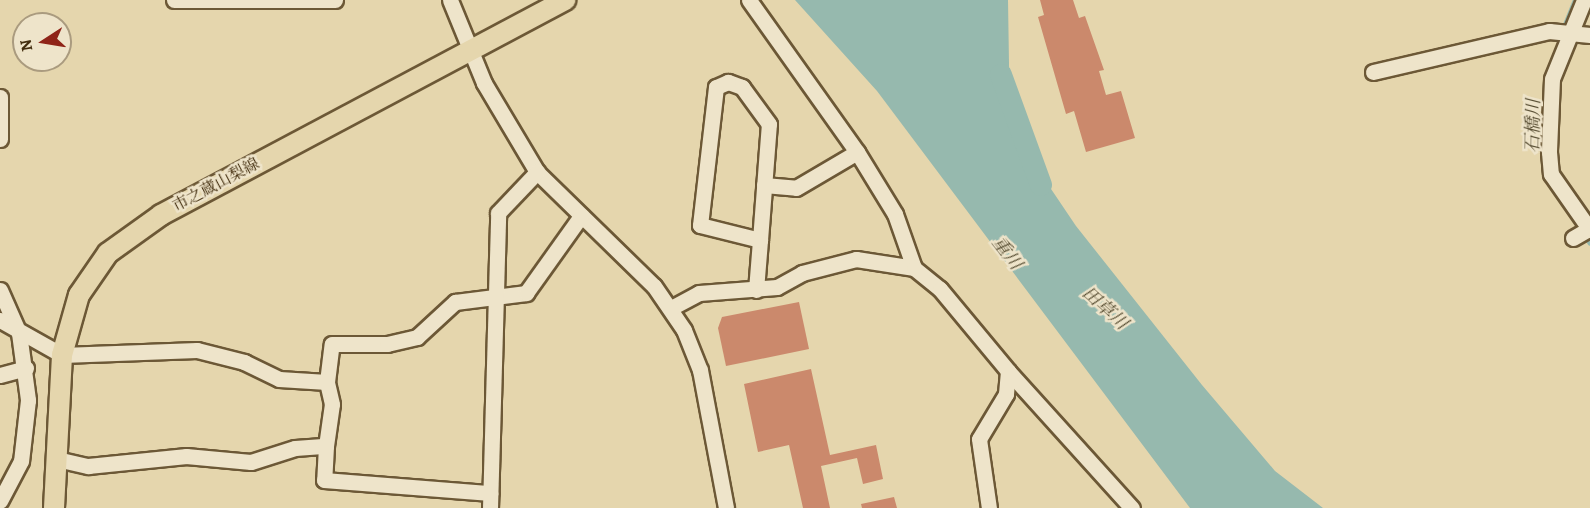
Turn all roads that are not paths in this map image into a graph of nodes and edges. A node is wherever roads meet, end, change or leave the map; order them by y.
1 (174, 0) edge
2 (335, 0) edge
3 (450, 0) edge
4 (565, 0) edge
5 (749, 0) edge
6 (1584, 0) edge
7 (1569, 34) junction
8 (1590, 35) edge
9 (470, 51) junction
10 (1373, 72) dead end
11 (0, 97) edge
12 (0, 139) edge
13 (857, 152) junction
14 (537, 172) junction
15 (764, 185) junction
16 (581, 216) junction
17 (1584, 232) edge
18 (760, 240) junction
19 (914, 268) junction
20 (0, 290) edge
21 (756, 290) junction
22 (497, 297) junction
23 (671, 308) junction
24 (0, 320) edge
25 (19, 333) junction
26 (62, 356) junction
27 (26, 369) junction
28 (1008, 371) junction
29 (0, 375) edge
30 (327, 382) junction
31 (326, 446) junction
32 (61, 460) junction
33 (0, 501) edge
34 (490, 501) edge
35 (54, 508) edge
36 (726, 508) edge
37 (989, 508) edge
38 (1132, 508) edge

1 - 2 street
3 - 9 street
4 - 9 main road, 市之蔵山梨線
5 - 13 street
6 - 7 street
7 - 8 street
7 - 10 street
7 - 17 street
9 - 14 street
9 - 26 main road, 市之蔵山梨線
11 - 12 street
13 - 15 street
13 - 19 street
14 - 16 street
14 - 22 street
15 - 18 street
15 - 18 street
16 - 22 street
16 - 23 street
18 - 21 street
19 - 21 street
19 - 28 street
20 - 25 street
21 - 23 street
22 - 30 street
22 - 34 street
23 - 36 street
24 - 25 street
25 - 26 street
25 - 27 street
26 - 30 street
26 - 32 main road, 市之蔵山梨線
27 - 29 street
27 - 33 street
28 - 37 street
28 - 38 street
30 - 31 street
31 - 32 street
31 - 34 street
32 - 35 main road, 市之蔵山梨線

